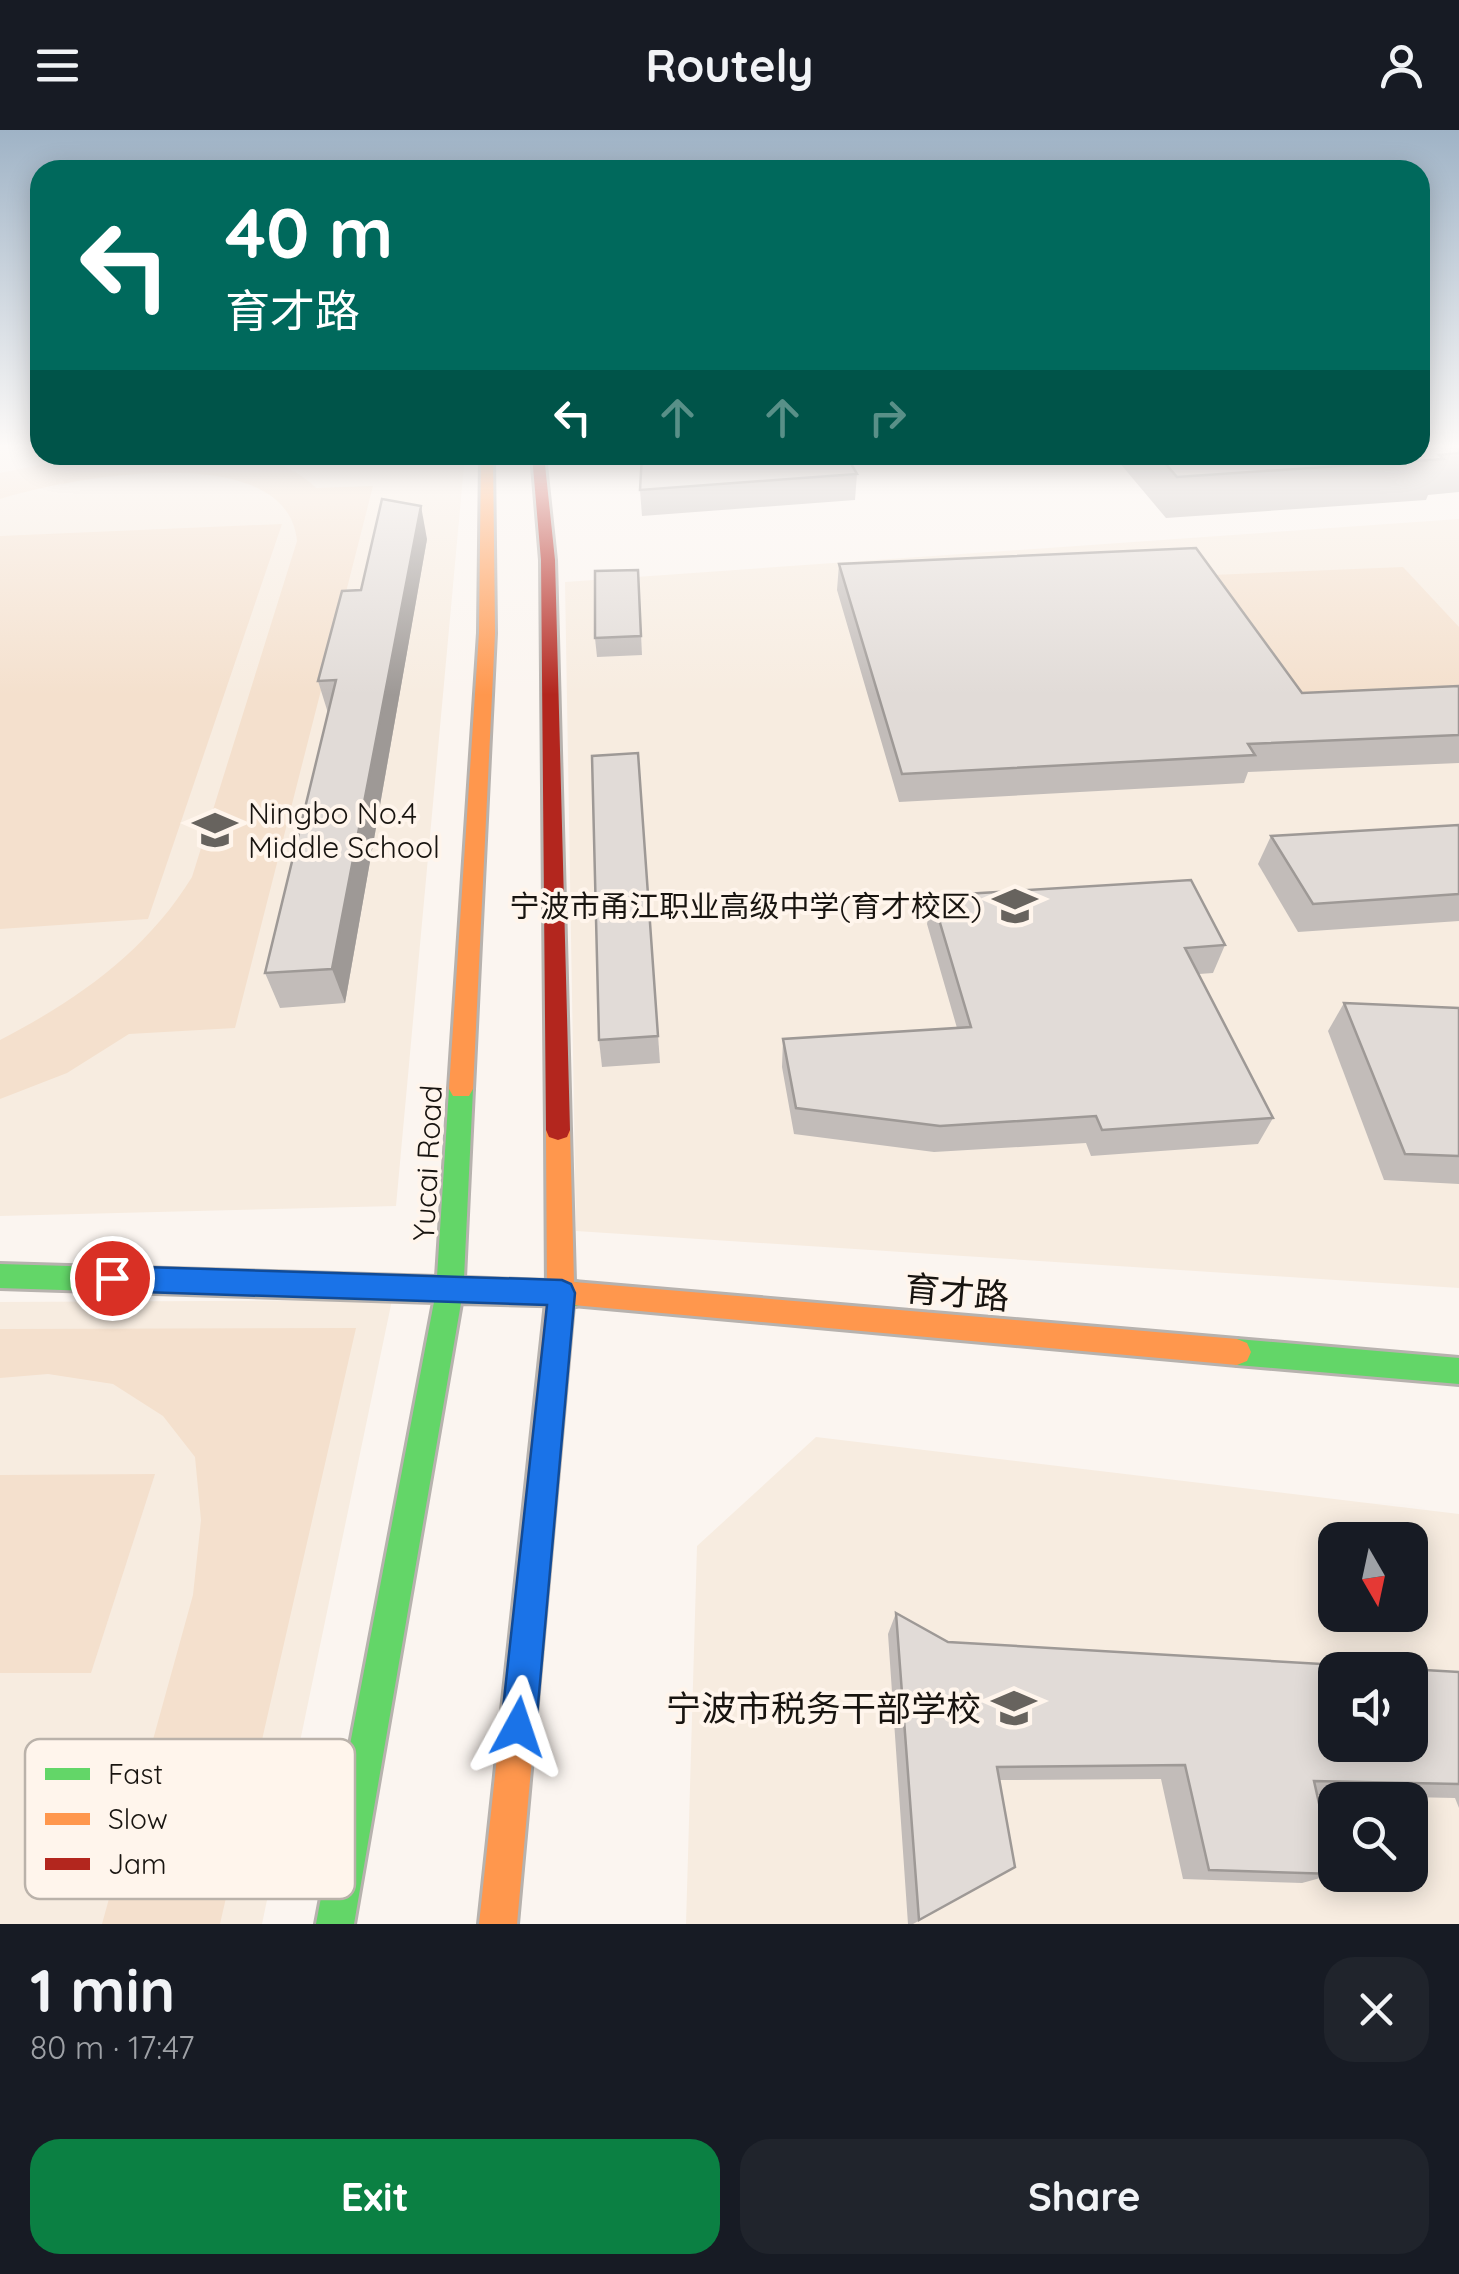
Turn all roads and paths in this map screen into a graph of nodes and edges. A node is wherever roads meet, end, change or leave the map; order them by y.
1 (487, 528) edge
2 (545, 528) edge
3 (0, 1276) edge
4 (450, 1287) junction
5 (562, 1293) junction
6 (1459, 1371) edge
7 (355, 1813) edge
8 (340, 1899) edge
9 (335, 1924) edge
10 (498, 1924) edge

1 - 4 main road, Yucai Road
2 - 5 main road
3 - 4 main road, 育才路
4 - 5 main road, 育才路
4 - 7 main road, Yucai Road
5 - 6 main road, 育才路
5 - 10 main road
8 - 9 main road, Yucai Road

